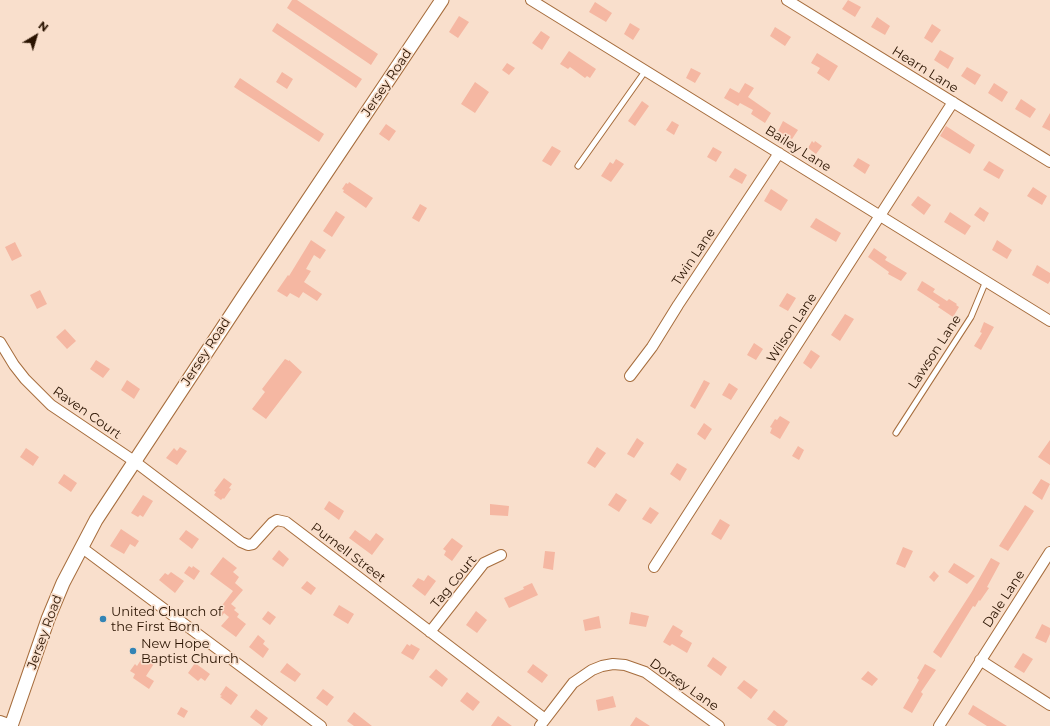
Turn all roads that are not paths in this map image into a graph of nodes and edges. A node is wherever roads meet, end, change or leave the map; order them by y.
1 (442, 0) edge
2 (531, 0) edge
3 (787, 0) edge
4 (646, 70) junction
5 (952, 102) junction
6 (780, 153) junction
7 (1050, 162) edge
8 (578, 166) dead end
9 (880, 216) junction
10 (986, 281) junction
11 (1050, 321) edge
12 (0, 342) edge
13 (630, 376) dead end
14 (896, 432) dead end
15 (134, 461) junction
16 (81, 547) junction
17 (1050, 552) edge
18 (501, 555) dead end
19 (654, 567) dead end
20 (430, 632) junction
21 (980, 660) junction
22 (1050, 705) edge
23 (542, 723) edge
24 (7, 724) edge
25 (321, 726) edge
26 (719, 726) edge
27 (939, 726) edge

1 - 15 street, Jersey Road
2 - 4 street, Bailey Lane
3 - 5 street, Hearn Lane
4 - 6 street, Bailey Lane
4 - 8 lane
5 - 7 street, Hearn Lane
5 - 9 street, Wilson Lane
6 - 9 street, Bailey Lane
6 - 13 street, Twin Lane
9 - 10 street, Bailey Lane
9 - 19 street, Wilson Lane
10 - 11 street, Bailey Lane
10 - 14 lane, Lawson Lane
12 - 15 street, Raven Court
15 - 16 street, Jersey Road
15 - 20 street, Purnell Street
16 - 24 street, Jersey Road
16 - 25 street
17 - 21 street, Dale Lane
18 - 20 street, Tag Court
20 - 23 street, Purnell Street
21 - 22 street
21 - 27 street
23 - 26 street, Dorsey Lane

